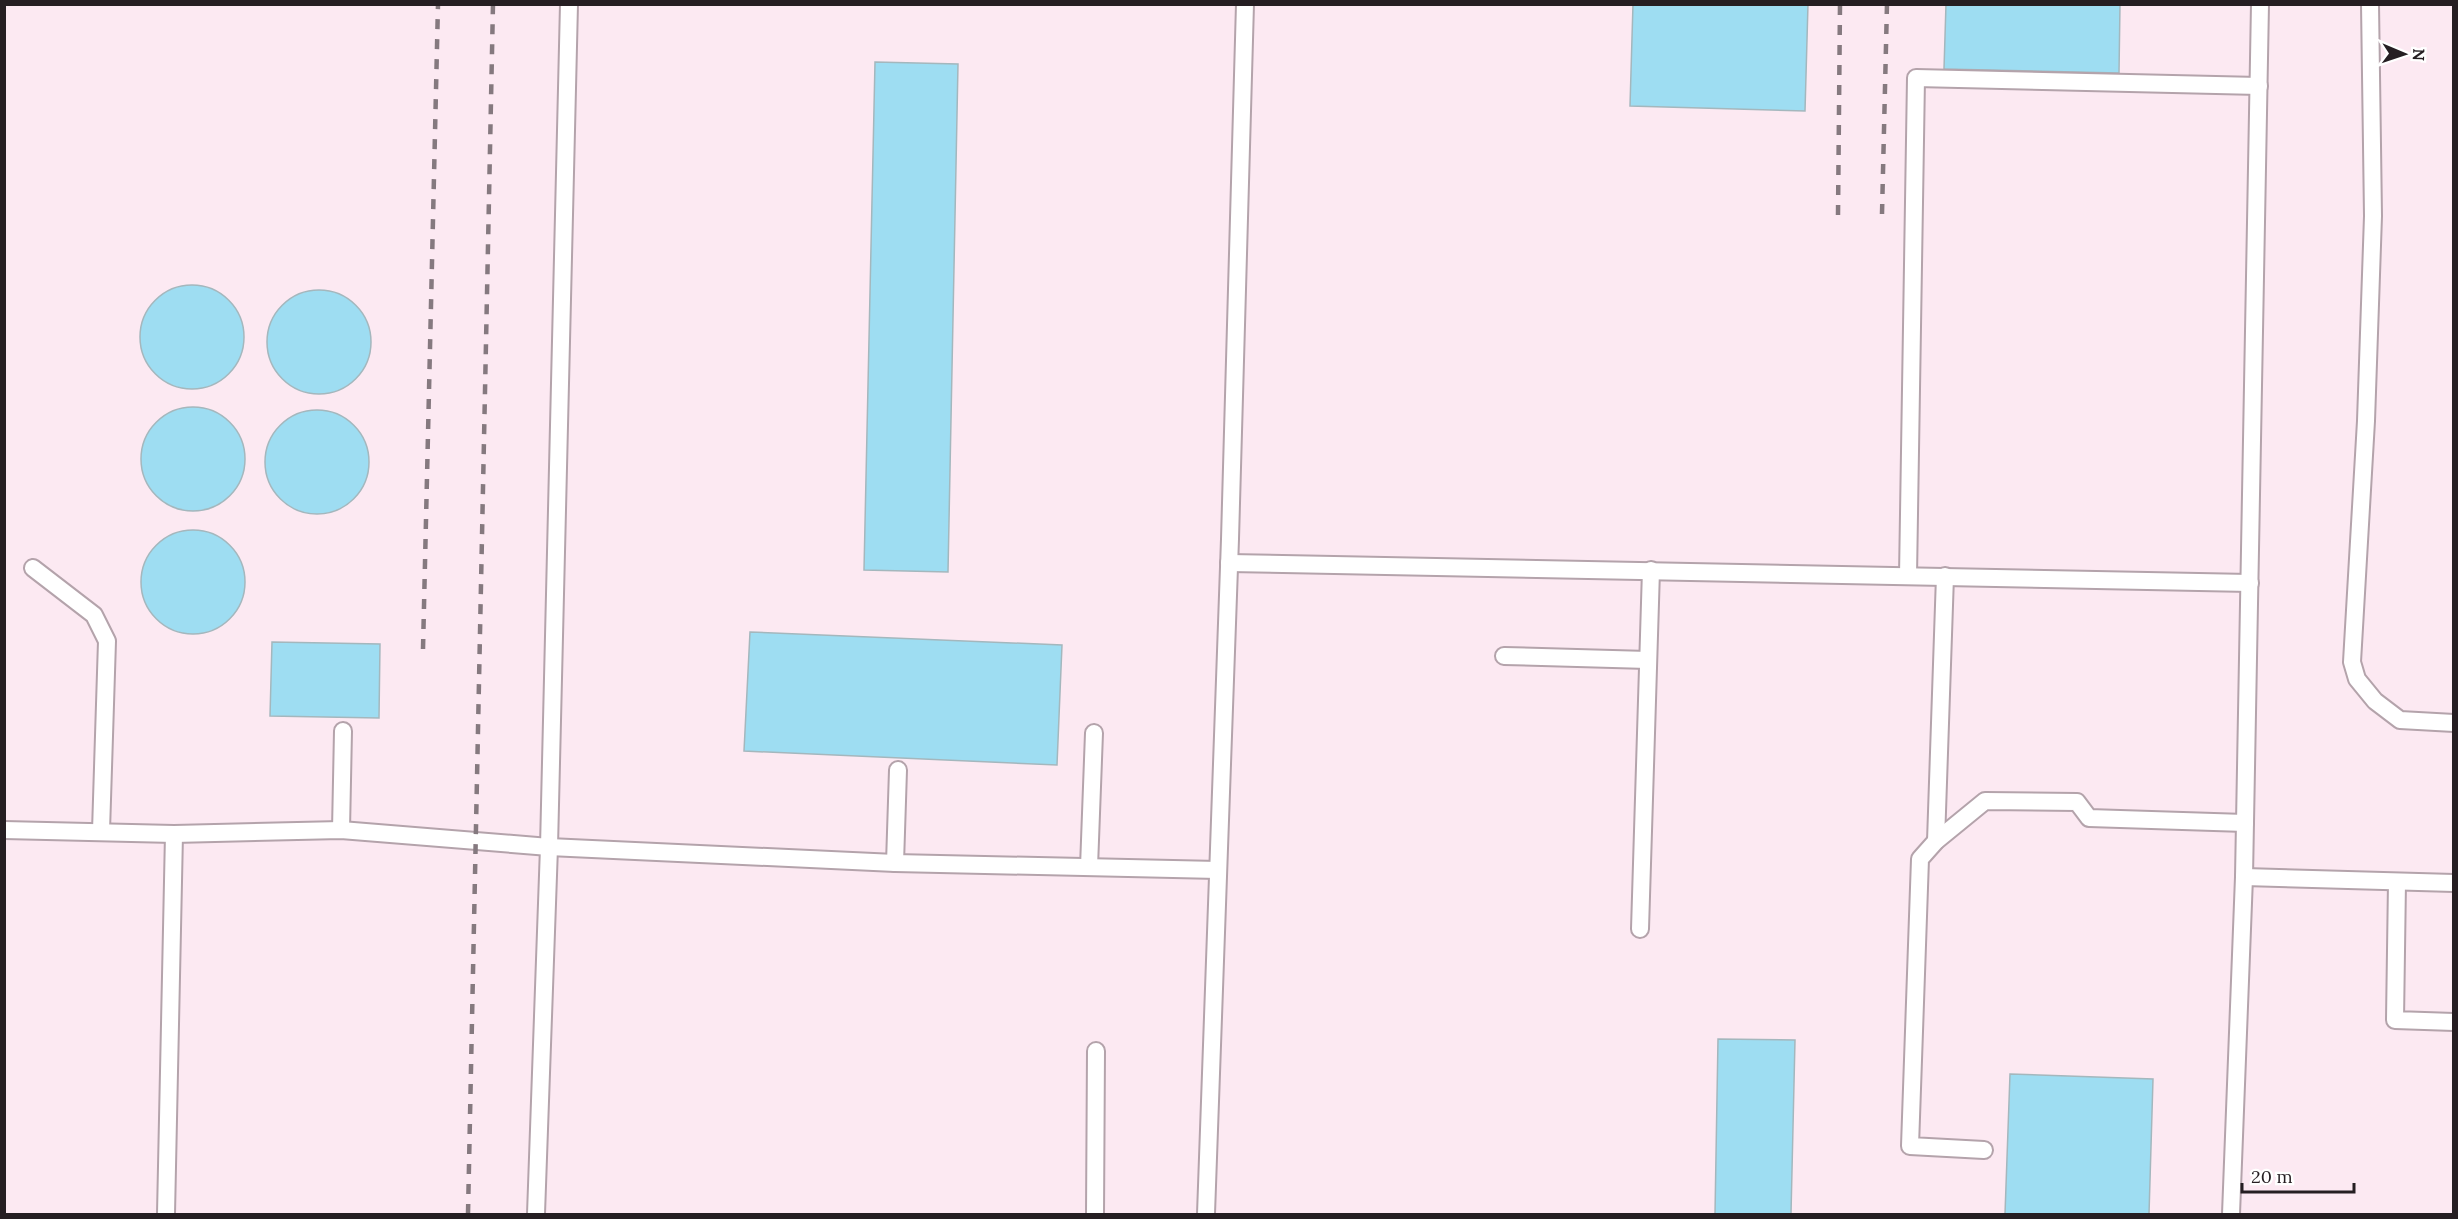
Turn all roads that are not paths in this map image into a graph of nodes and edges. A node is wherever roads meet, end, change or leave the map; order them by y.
1 (569, 4) edge
2 (1245, 4) edge
3 (2260, 4) edge
4 (2370, 4) edge
5 (2259, 86) junction
6 (1229, 563) junction
7 (33, 568) dead end
8 (1651, 570) junction
9 (1908, 576) junction
10 (1946, 576) junction
11 (2250, 583) junction
12 (1504, 656) dead end
13 (1648, 660) junction
14 (2454, 723) edge
15 (343, 731) dead end
16 (1094, 733) dead end
17 (898, 770) dead end
18 (2245, 824) junction
19 (4, 830) edge
20 (341, 830) junction
21 (101, 831) junction
22 (174, 834) junction
23 (1936, 842) junction
24 (549, 847) junction
25 (895, 863) junction
26 (1089, 867) junction
27 (1218, 870) junction
28 (2244, 878) junction
29 (2397, 882) junction
30 (2454, 883) edge
31 (1640, 929) dead end
32 (2454, 1022) edge
33 (1096, 1051) dead end
34 (1984, 1150) dead end
35 (166, 1215) edge
36 (536, 1215) edge
37 (1095, 1215) edge
38 (1206, 1215) edge
39 (2231, 1215) edge

1 - 24 lane
2 - 6 lane
3 - 5 lane
4 - 14 lane
5 - 9 lane
5 - 11 lane
6 - 8 lane
6 - 27 lane
7 - 21 lane
8 - 9 lane
8 - 13 lane
9 - 10 lane
10 - 11 lane
10 - 23 lane
11 - 18 lane
12 - 13 lane
13 - 31 lane
15 - 20 lane
16 - 26 lane
17 - 25 lane
18 - 23 lane
18 - 28 lane
19 - 21 lane
20 - 22 lane
20 - 24 lane
21 - 22 lane
22 - 35 lane
23 - 34 lane
24 - 25 lane
24 - 36 lane
25 - 26 lane
26 - 27 lane
27 - 38 lane
28 - 29 lane
28 - 39 lane
29 - 30 lane
29 - 32 lane
33 - 37 lane

